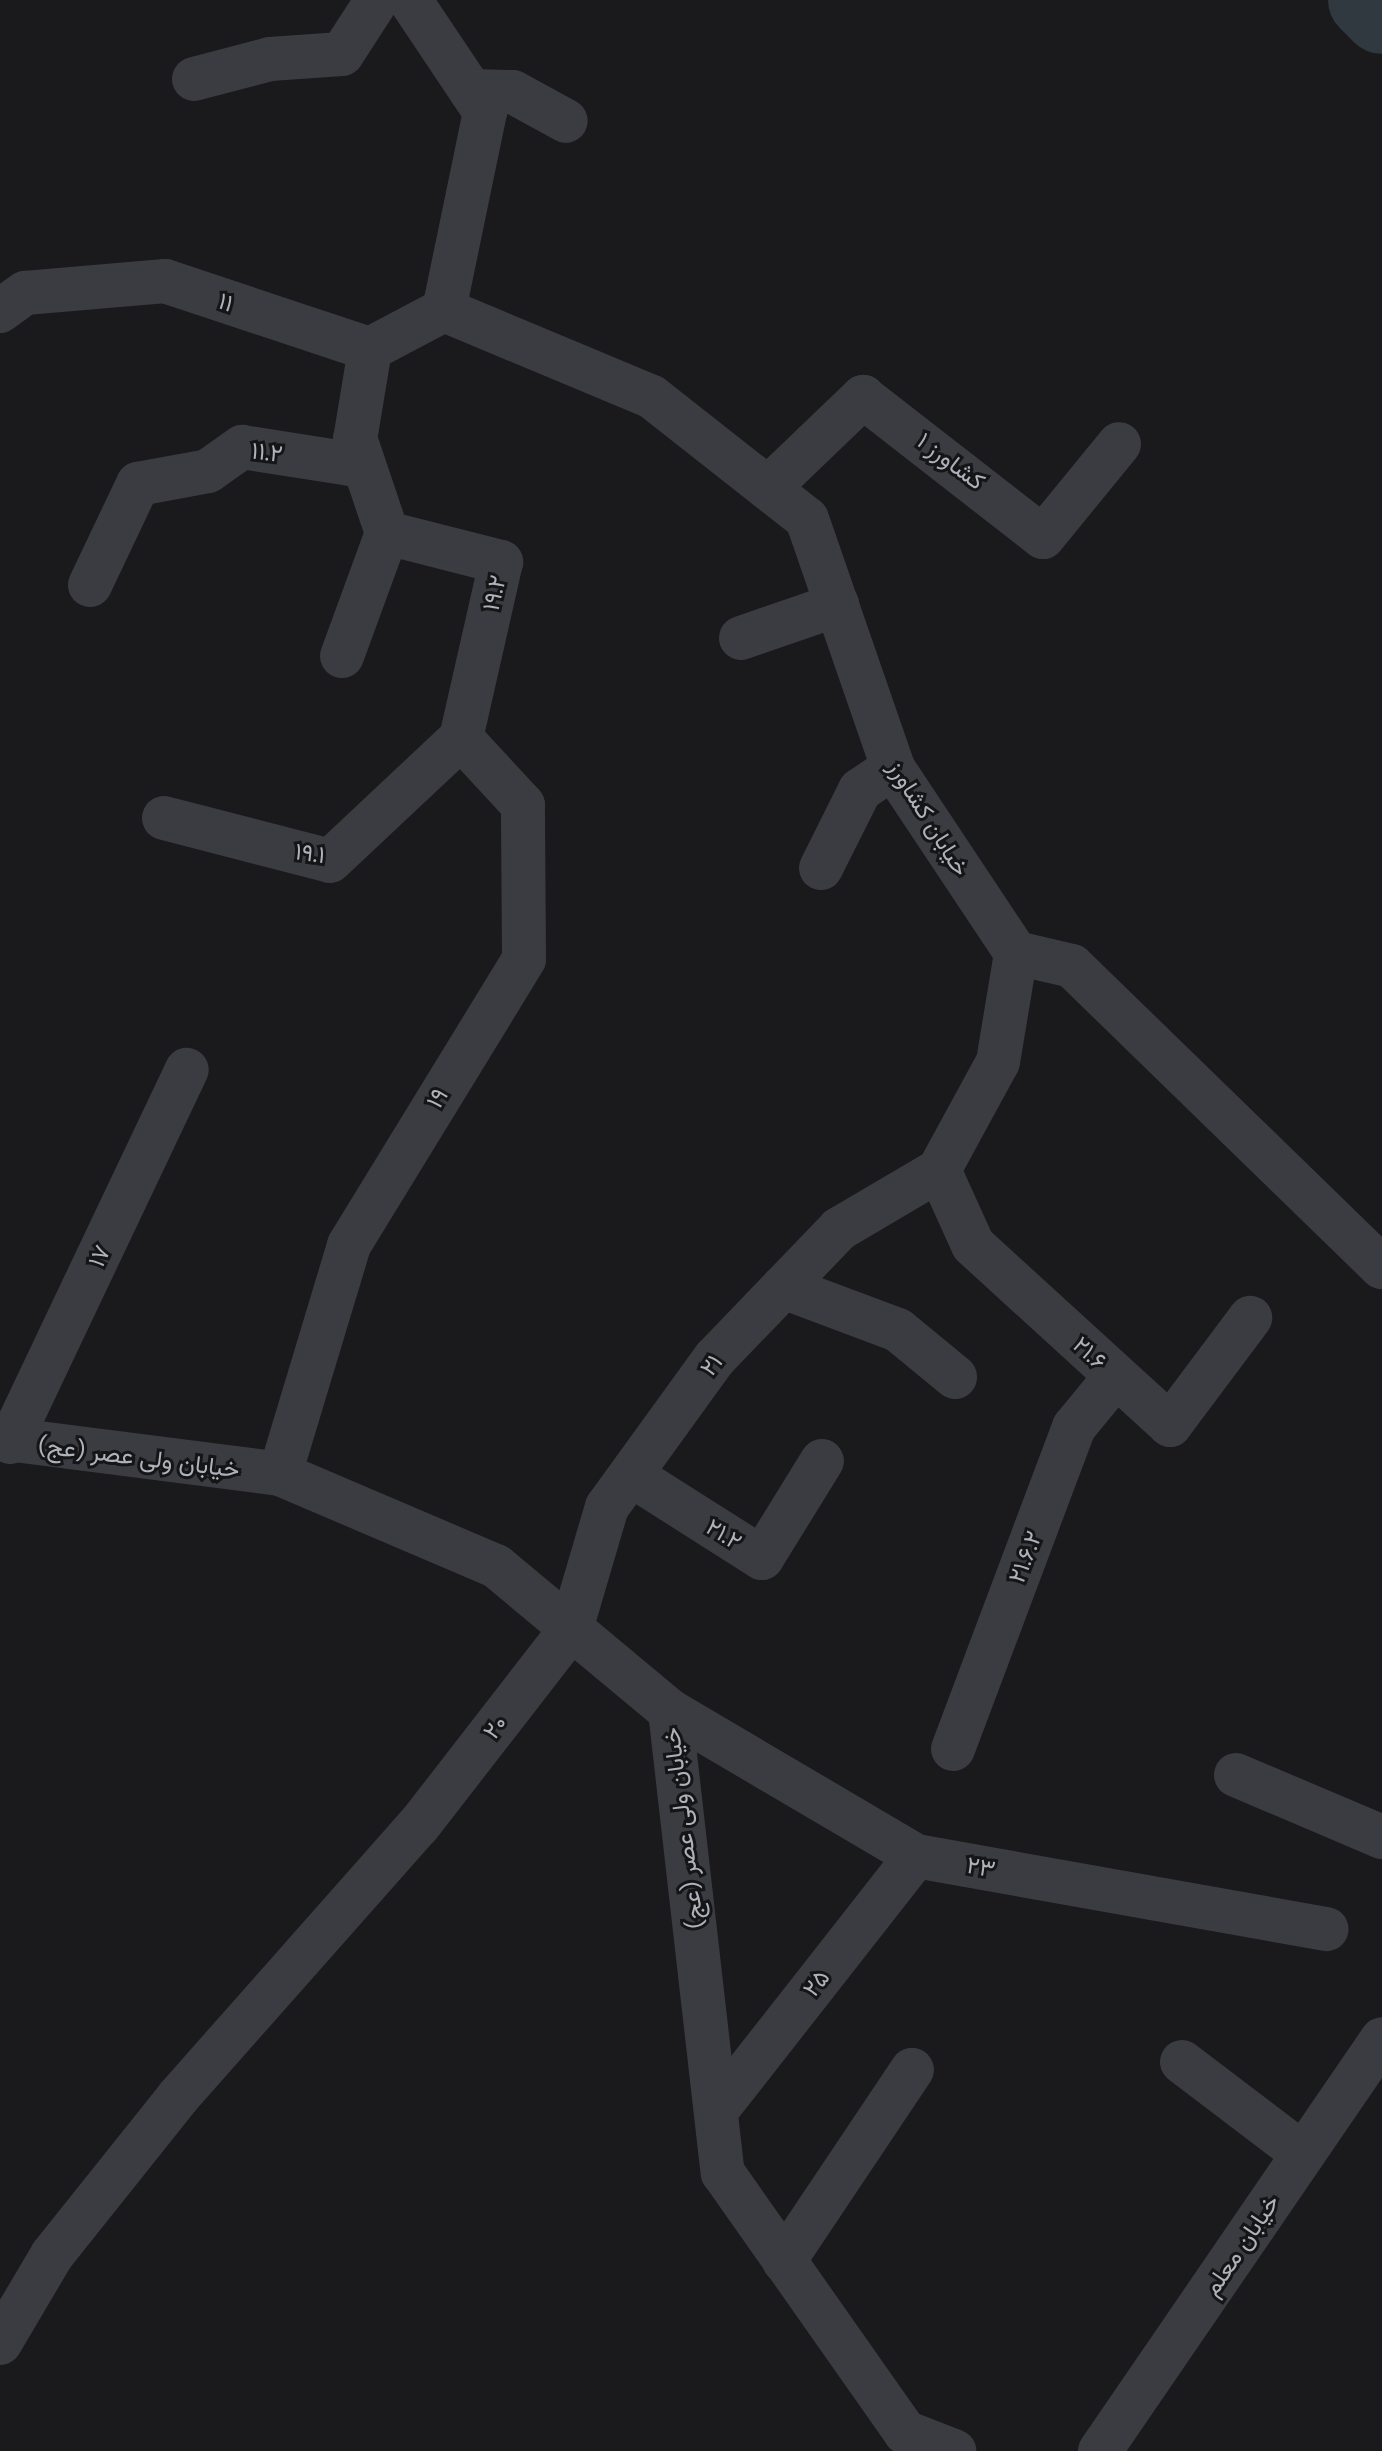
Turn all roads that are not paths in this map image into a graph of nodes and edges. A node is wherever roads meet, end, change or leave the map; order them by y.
1 (377, 0) edge
2 (410, 0) edge
3 (194, 79) dead end
4 (471, 91) junction
5 (566, 121) dead end
6 (444, 310) junction
7 (0, 311) edge
8 (370, 349) junction
9 (355, 438) junction
10 (1119, 444) dead end
11 (768, 488) junction
12 (387, 533) junction
13 (90, 585) dead end
14 (837, 605) junction
15 (741, 638) dead end
16 (342, 656) dead end
17 (461, 738) junction
18 (893, 768) junction
19 (164, 818) dead end
20 (821, 868) dead end
21 (1016, 953) junction
22 (187, 1070) dead end
23 (939, 1170) junction
24 (1382, 1267) edge
25 (783, 1287) junction
26 (1250, 1318) dead end
27 (1116, 1376) junction
28 (955, 1377) dead end
29 (5, 1440) edge
30 (822, 1461) dead end
31 (280, 1474) junction
32 (631, 1475) junction
33 (571, 1629) junction
34 (670, 1711) junction
35 (953, 1749) dead end
36 (1236, 1775) dead end
37 (1382, 1837) edge
38 (916, 1856) junction
39 (1327, 1929) dead end
40 (1375, 2061) edge
41 (1182, 2062) dead end
42 (912, 2070) dead end
43 (716, 2111) junction
44 (1303, 2154) junction
45 (784, 2261) junction
46 (0, 2343) edge
47 (954, 2451) edge
48 (1100, 2451) edge

1 - 3 street
2 - 4 street
4 - 5 street
4 - 6 street
6 - 8 street
6 - 11 street, خیابان کشاورز
7 - 8 street, ۱۱
8 - 9 street, ۱۱.۲
9 - 12 street
9 - 13 street, ۱۱.۲
10 - 11 street, ۱ کشاورز
11 - 14 street, خیابان کشاورز
12 - 16 street
12 - 17 street, ۱۹.۲
14 - 15 street
14 - 18 street, خیابان کشاورز
17 - 19 street, ۱۹.۱
17 - 31 street, ۱۹
18 - 20 street
18 - 21 street, خیابان کشاورز
21 - 23 street
21 - 24 street
22 - 29 street, ۱۷
23 - 25 street, ۲۱
23 - 27 street, ۲۱.۶
25 - 28 street
25 - 32 street, ۲۱
26 - 27 street, ۲۱.۶
27 - 35 street, ۲۱.۶.۲
29 - 31 street, خیابان ولی عصر (عج)
30 - 32 street, ۲۱.۲
31 - 33 street, خیابان ولی عصر (عج)
32 - 33 street, ۲۱
33 - 34 street, خیابان ولی عصر (عج)
33 - 46 street, ۲۰
34 - 38 street, ۲۳
34 - 43 street, خیابان ولی عصر (عج)
36 - 37 street
38 - 39 street, ۲۳
38 - 43 street, ۲۵
40 - 44 street, خیابان معلم
41 - 44 street
42 - 45 street
43 - 45 street, خیابان ولی عصر (عج)
44 - 48 street, خیابان معلم
45 - 47 street, خیابان ولی عصر (عج)

